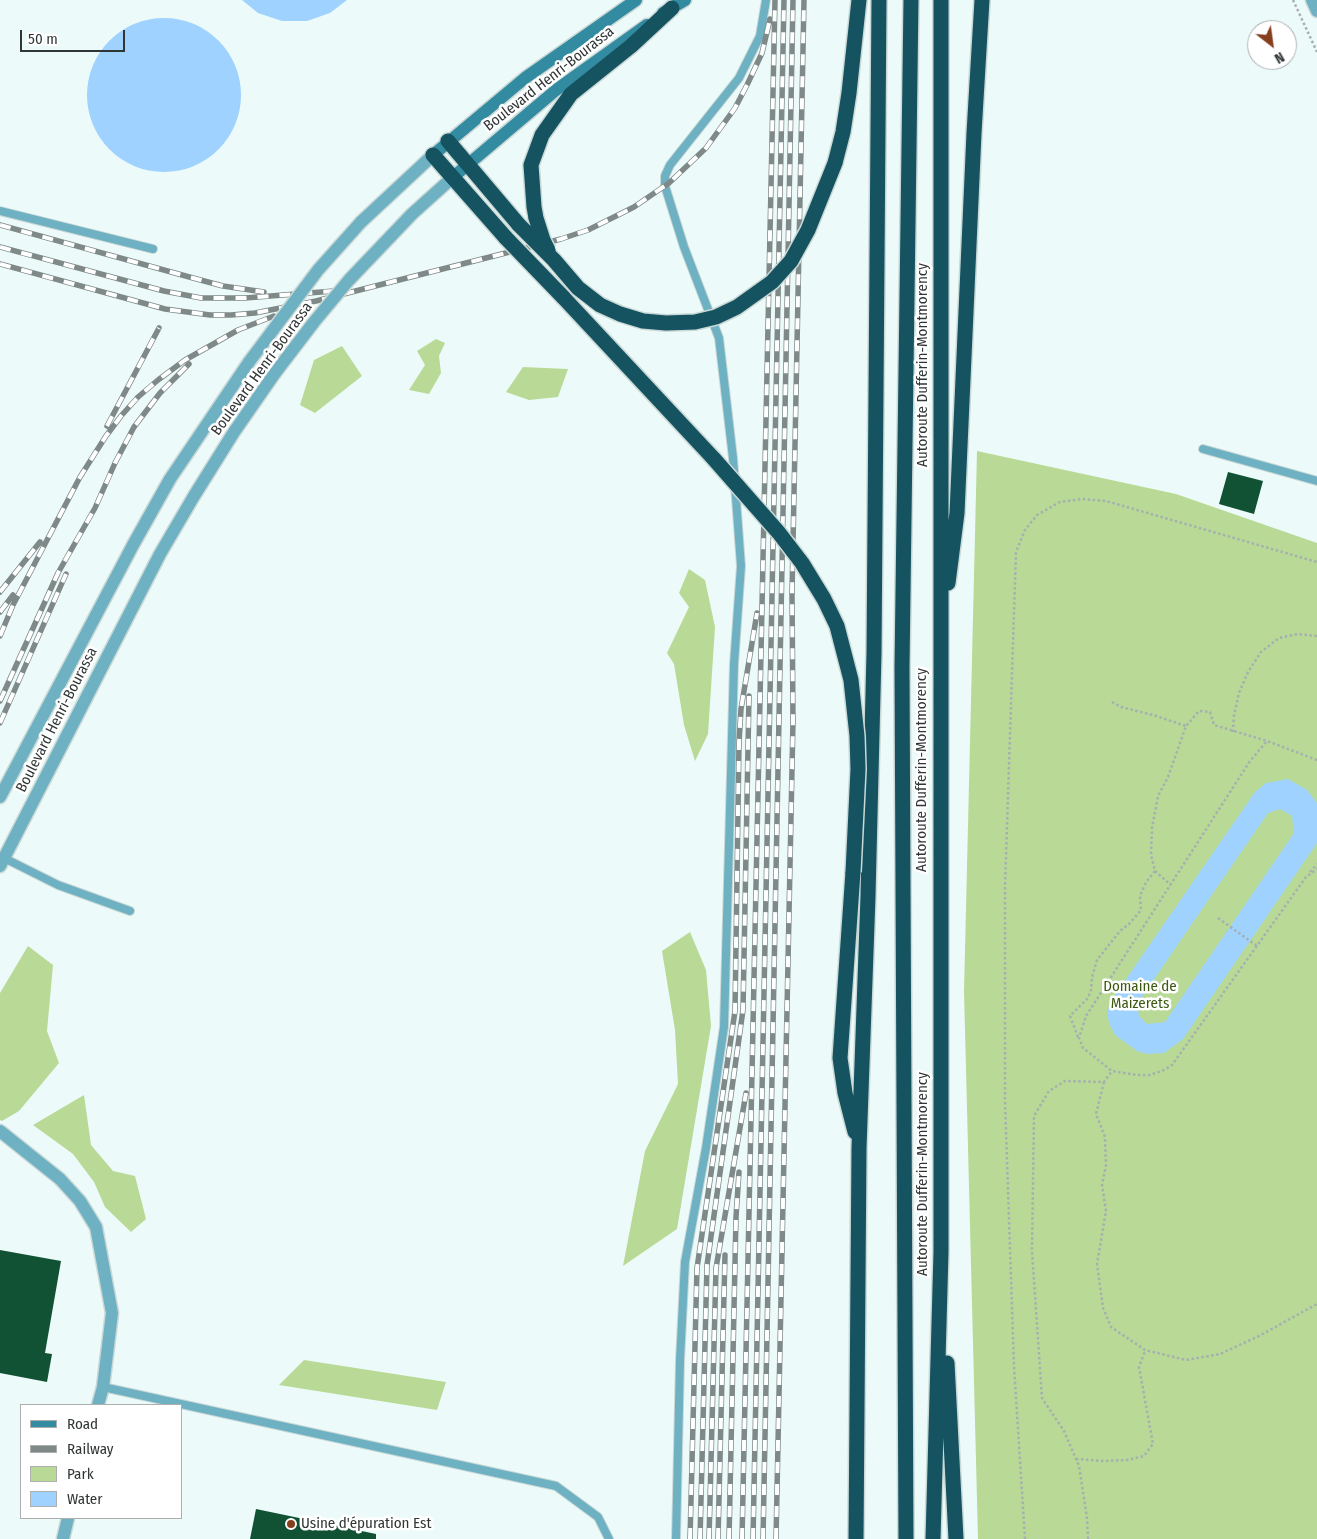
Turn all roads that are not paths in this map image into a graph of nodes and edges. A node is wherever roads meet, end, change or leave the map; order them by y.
1 (636, 0) edge
2 (766, 0) edge
3 (859, 0) edge
4 (878, 0) edge
5 (912, 0) edge
6 (941, 0) edge
7 (972, 0) edge
8 (982, 0) edge
9 (1312, 0) edge
10 (678, 4) edge
11 (1317, 11) edge
12 (974, 133) junction
13 (448, 141) junction
14 (433, 155) junction
15 (467, 165) junction
16 (452, 178) junction
17 (0, 211) edge
18 (153, 249) dead end
19 (554, 260) junction
20 (1204, 449) dead end
21 (1317, 481) edge
22 (940, 644) junction
23 (0, 797) edge
24 (1, 860) edge
25 (130, 911) dead end
26 (0, 1130) edge
27 (859, 1148) junction
28 (941, 1252) junction
29 (102, 1387) junction
30 (98, 1404) edge
31 (180, 1404) edge
32 (182, 1404) edge
33 (68, 1519) edge
34 (63, 1539) edge
35 (609, 1539) edge
36 (676, 1539) edge
37 (856, 1539) edge
38 (906, 1539) edge
39 (933, 1539) edge
40 (956, 1539) edge

1 - 13 main road, Boulevard Henri-Bourassa
2 - 36 lane
3 - 19 highway, bridge
4 - 27 highway
5 - 38 highway, Autoroute Dufferin-Montmorency
6 - 22 highway, Autoroute Dufferin-Montmorency
7 - 12 highway
8 - 12 highway
9 - 11 street
10 - 15 main road, Boulevard Henri-Bourassa
10 - 19 highway, bridge
12 - 22 highway
13 - 14 main road, Boulevard Henri-Bourassa
13 - 15 highway
14 - 16 highway
14 - 23 street, Boulevard Henri-Bourassa, bridge
15 - 16 main road, Boulevard Henri-Bourassa
15 - 19 highway, bridge
16 - 24 street, Boulevard Henri-Bourassa, bridge
16 - 27 highway, bridge
17 - 18 lane
20 - 21 lane
22 - 28 highway, Autoroute Dufferin-Montmorency
24 - 25 lane
26 - 29 street
27 - 37 highway
28 - 39 highway, Autoroute Dufferin-Montmorency
28 - 40 highway
29 - 30 street
29 - 31 lane
32 - 35 lane
33 - 34 street

